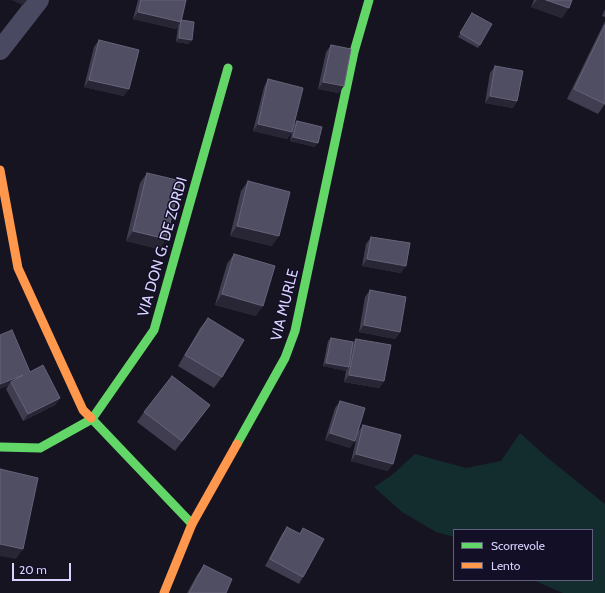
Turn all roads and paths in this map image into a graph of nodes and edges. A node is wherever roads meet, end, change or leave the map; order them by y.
1 (39, 0) edge
2 (369, 0) edge
3 (0, 50) edge
4 (228, 68) dead end
5 (0, 170) edge
6 (92, 419) junction
7 (0, 448) edge
8 (192, 524) junction
9 (164, 593) edge

1 - 3 street
2 - 8 street, VIA MURLE
4 - 6 street, VIA DON G. DE ZORDI
5 - 6 street
6 - 7 street, VIA DON G. DE ZORDI
6 - 8 street
8 - 9 street, VIA MURLE

